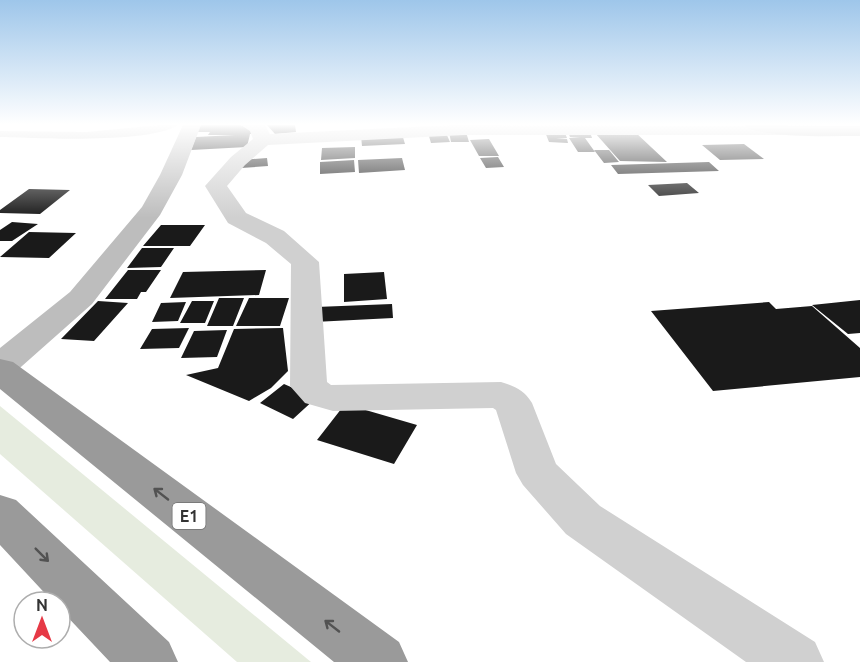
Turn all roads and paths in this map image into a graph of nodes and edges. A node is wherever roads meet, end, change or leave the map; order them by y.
1 (179, 156) edge
2 (242, 156) edge
3 (0, 368) edge
4 (0, 514) edge
5 (149, 662) edge
6 (379, 662) edge
7 (795, 662) edge

1 - 3 main road
2 - 7 street
6 -> 3 highway, E1
4 -> 5 highway

